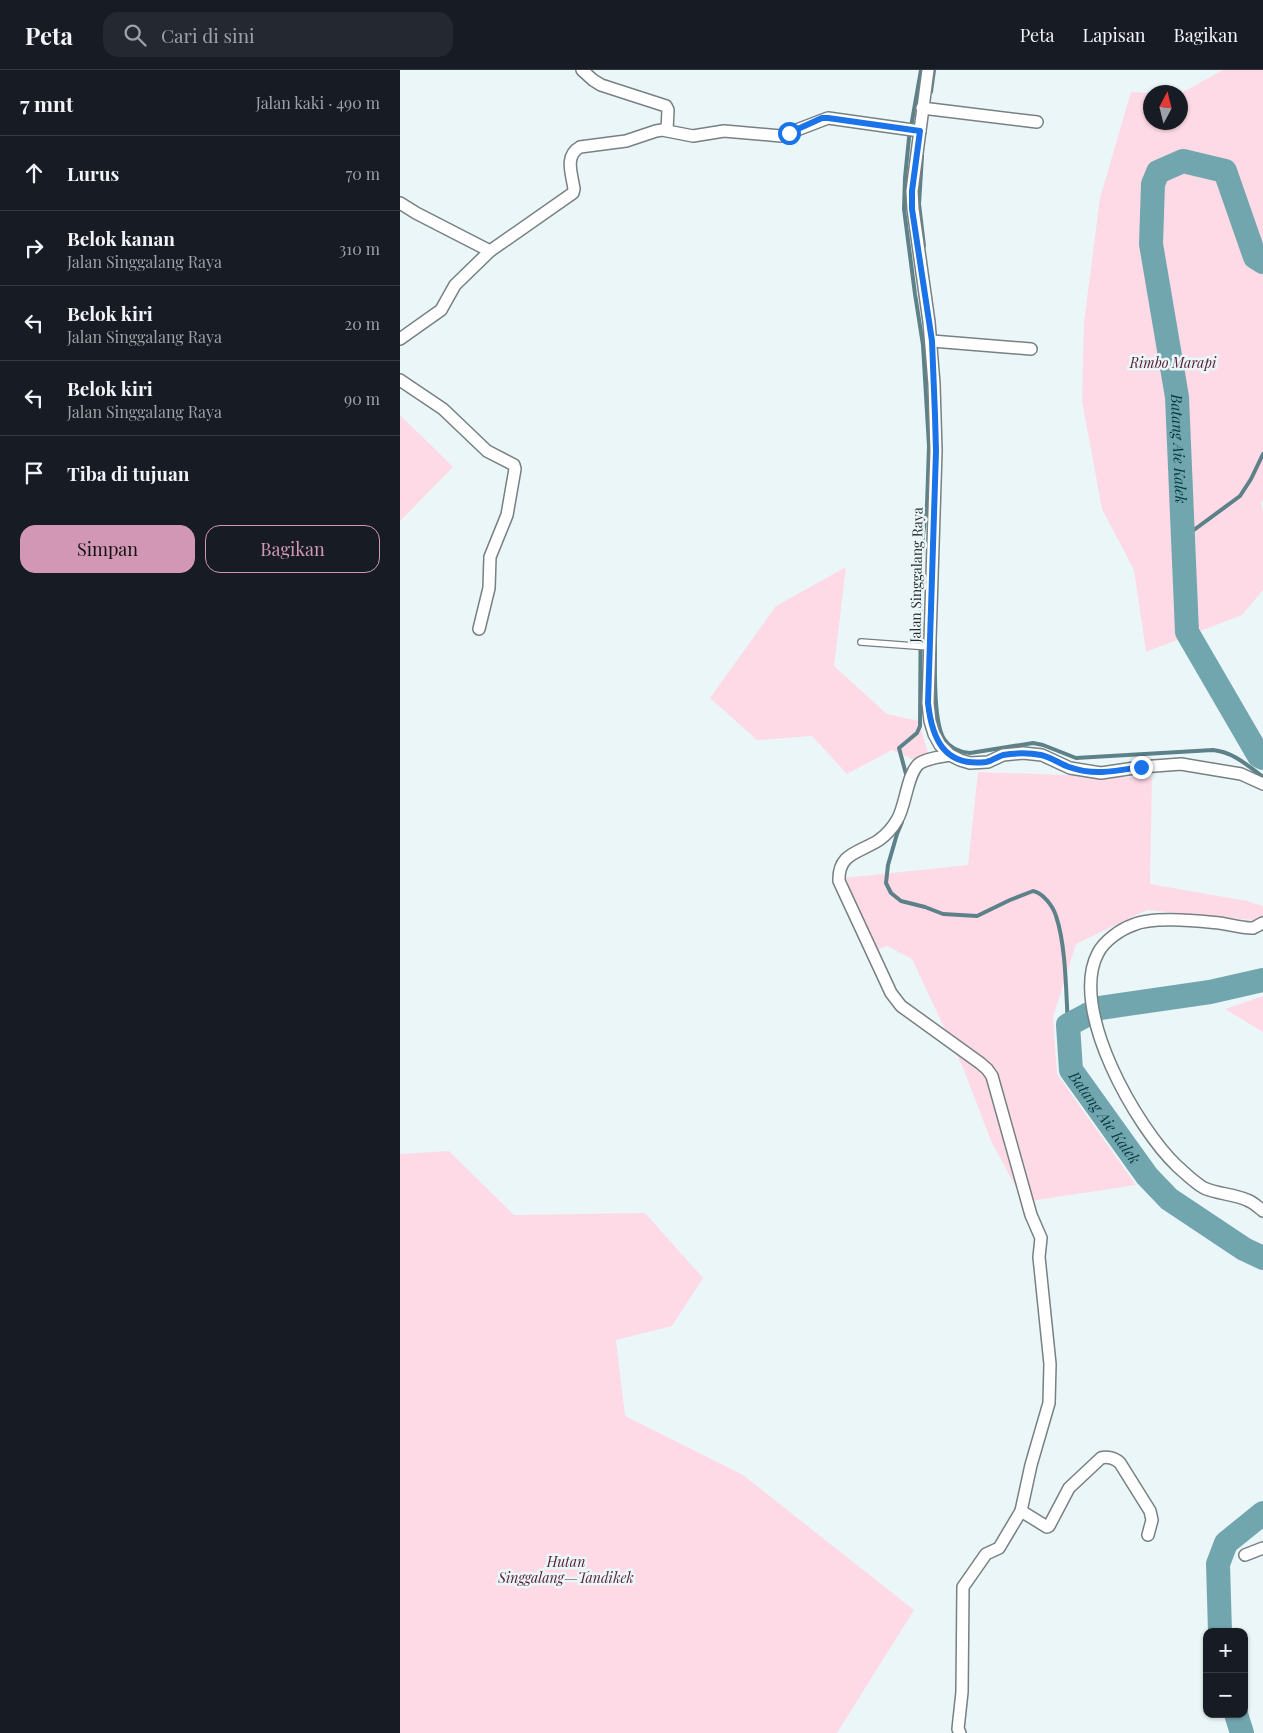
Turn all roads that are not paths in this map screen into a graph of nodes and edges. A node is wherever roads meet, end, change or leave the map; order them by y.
1 (582, 70) edge
2 (928, 70) edge
3 (922, 108) junction
4 (1037, 122) dead end
5 (667, 130) junction
6 (920, 131) junction
7 (400, 203) edge
8 (490, 251) junction
9 (400, 339) edge
10 (932, 341) junction
11 (1031, 349) dead end
12 (400, 380) edge
13 (479, 629) dead end
14 (861, 642) dead end
15 (930, 648) junction
16 (950, 755) junction
17 (1263, 784) edge
18 (1263, 923) edge
19 (1263, 1211) edge
20 (1021, 1511) junction
21 (1148, 1535) dead end
22 (1263, 1548) edge
23 (1245, 1554) dead end
24 (960, 1733) edge

1 - 5 street
2 - 3 street, Jalan Singgalang Raya
3 - 4 street
3 - 6 street, Jalan Singgalang Raya
5 - 6 street
5 - 8 street
6 - 10 street, Jalan Singgalang Raya
7 - 8 street
8 - 9 street
10 - 11 street
10 - 15 street, Jalan Singgalang Raya
12 - 13 street
14 - 15 lane
15 - 16 street, Jalan Singgalang Raya
16 - 17 street
16 - 20 street
18 - 19 street
20 - 21 street
20 - 24 street
22 - 23 street

